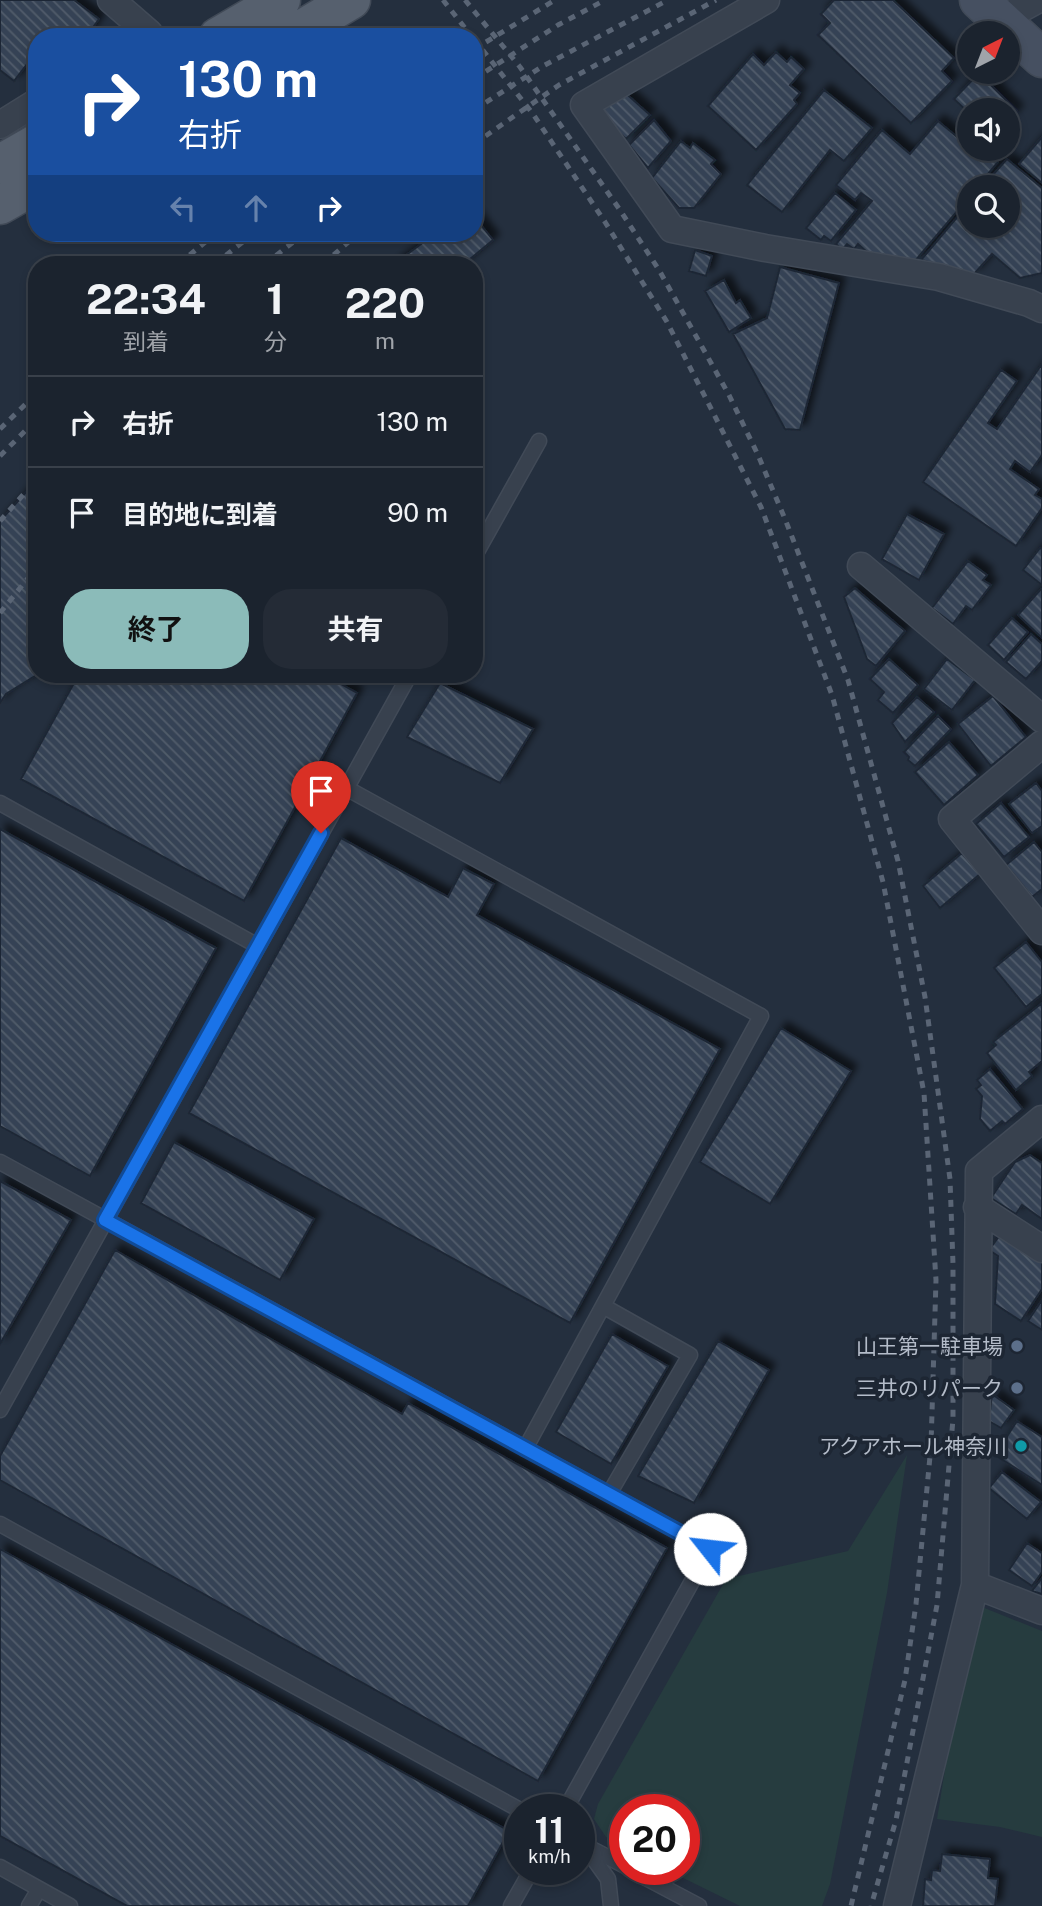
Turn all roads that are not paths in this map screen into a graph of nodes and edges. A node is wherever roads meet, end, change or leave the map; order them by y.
1 (111, 0) edge
2 (281, 0) edge
3 (351, 0) edge
4 (766, 0) edge
5 (1037, 0) edge
6 (990, 10) edge
7 (143, 28) edge
8 (233, 28) edge
9 (304, 28) edge
10 (1042, 58) edge
11 (28, 108) edge
12 (0, 125) edge
13 (28, 148) edge
14 (0, 164) edge
15 (28, 189) edge
16 (0, 205) edge
17 (1038, 303) edge
18 (539, 441) dead end
19 (483, 541) edge
20 (861, 566) dead end
21 (405, 683) edge
22 (1042, 719) edge
23 (1042, 744) edge
24 (346, 788) junction
25 (0, 803) edge
26 (1040, 924) edge
27 (258, 946) junction
28 (1042, 1119) edge
29 (0, 1162) edge
30 (977, 1208) junction
31 (105, 1220) junction
32 (1042, 1250) edge
33 (603, 1306) junction
34 (0, 1410) edge
35 (525, 1449) junction
36 (609, 1494) junction
37 (0, 1524) edge
38 (975, 1585) junction
39 (1042, 1611) edge
40 (574, 1794) edge
41 (504, 1802) edge
42 (595, 1862) edge
43 (0, 1867) edge
44 (523, 1885) edge
45 (659, 1885) edge
46 (39, 1889) junction
47 (29, 1906) edge
48 (70, 1906) edge
49 (511, 1906) edge
50 (611, 1906) edge
51 (699, 1906) edge
52 (897, 1906) edge

1 - 7 street
2 - 8 main road
3 - 9 main road
4 - 17 street
5 - 6 street
6 - 10 street
11 - 12 street
13 - 14 main road
15 - 16 main road
18 - 19 lane
20 - 22 street
21 - 24 lane
23 - 26 street
24 - 27 lane
24 - 33 lane
25 - 27 lane
27 - 31 lane
28 - 30 street
29 - 31 lane
30 - 32 street
30 - 38 street
31 - 34 lane
31 - 35 lane
33 - 35 lane
33 - 36 lane
35 - 36 lane
36 - 40 lane
37 - 41 lane
38 - 39 street
38 - 52 street
42 - 50 lane
43 - 46 lane
44 - 49 lane
45 - 51 lane
46 - 47 lane
46 - 48 lane

